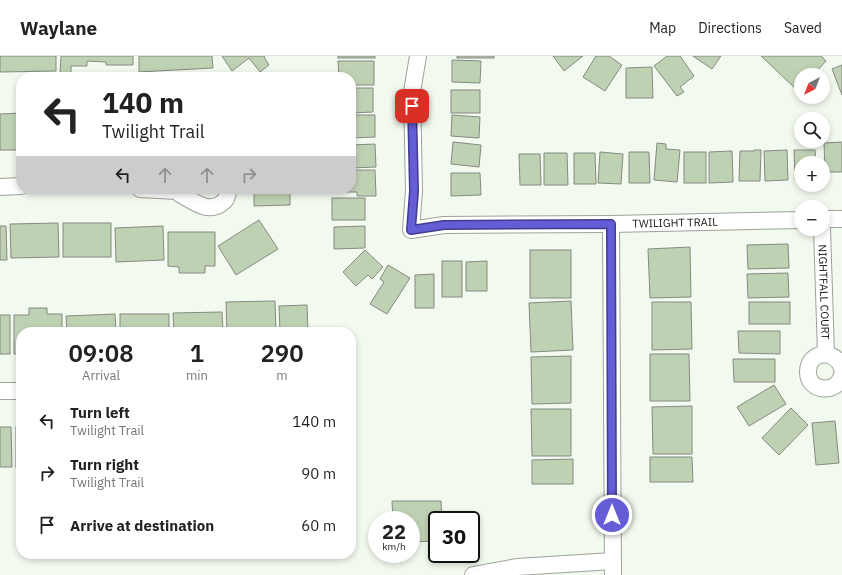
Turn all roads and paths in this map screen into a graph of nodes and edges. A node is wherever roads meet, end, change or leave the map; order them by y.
1 (418, 56) edge
2 (0, 186) edge
3 (16, 186) edge
4 (180, 194) edge
5 (227, 194) edge
6 (830, 219) edge
7 (842, 219) edge
8 (794, 220) edge
9 (611, 224) junction
10 (822, 236) edge
11 (826, 354) junction
12 (842, 368) edge
13 (842, 375) edge
14 (0, 391) edge
15 (16, 391) edge
16 (613, 568) edge
17 (473, 575) edge

1 - 9 street, TWILIGHT TRAIL
2 - 3 street
4 - 5 street
6 - 7 street
8 - 9 street, TWILIGHT TRAIL
9 - 16 street
10 - 11 street, NIGHTFALL COURT
11 - 12 street, NIGHTFALL COURT
11 - 13 street, NIGHTFALL COURT
14 - 15 street
16 - 17 street

